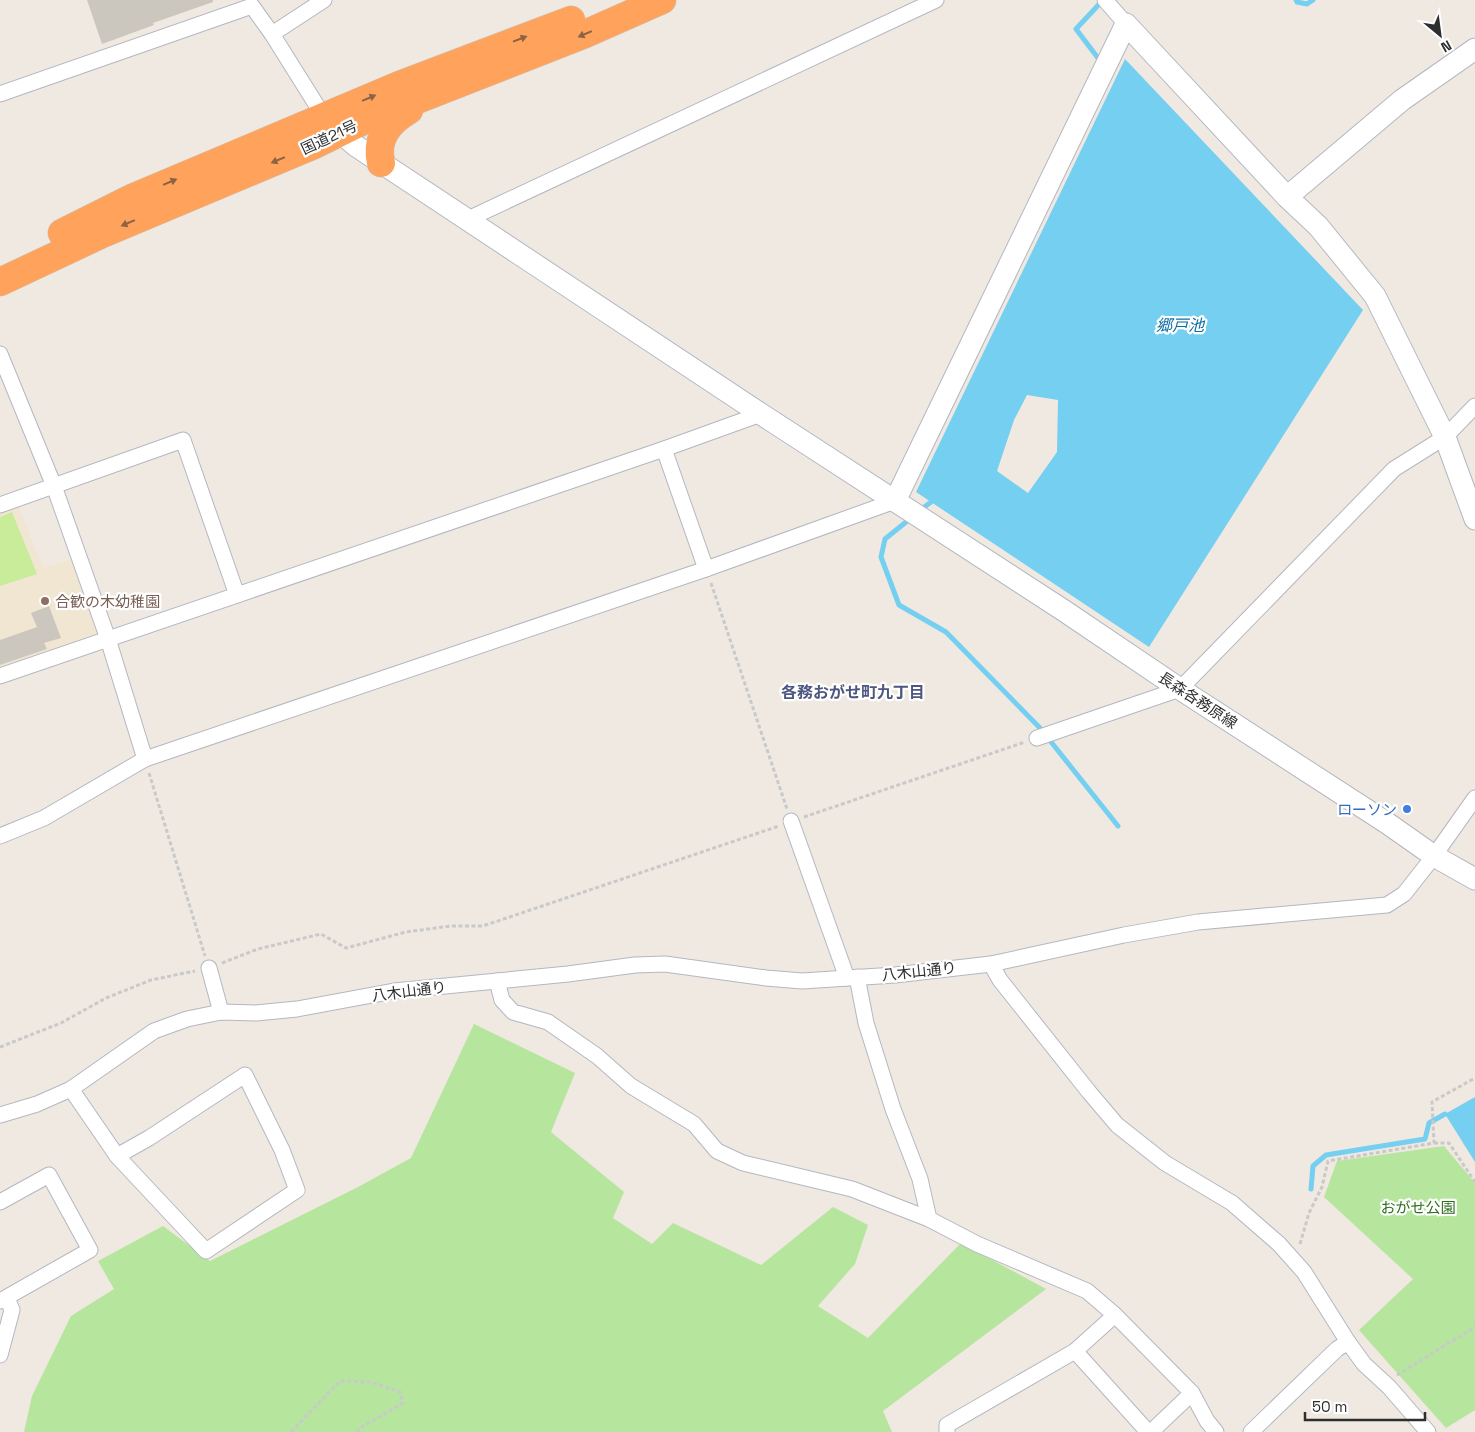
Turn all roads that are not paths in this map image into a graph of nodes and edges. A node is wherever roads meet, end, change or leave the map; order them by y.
1 (324, 0) edge
2 (620, 0) edge
3 (662, 0) edge
4 (936, 0) edge
5 (1116, 12) edge
6 (272, 34) junction
7 (1475, 49) edge
8 (443, 89) junction
9 (0, 94) edge
10 (331, 125) junction
11 (381, 163) junction
12 (1287, 196) junction
13 (466, 220) junction
14 (0, 263) edge
15 (0, 282) edge
16 (0, 354) edge
17 (1475, 406) edge
18 (761, 414) junction
19 (1445, 437) junction
20 (664, 449) junction
21 (54, 486) junction
22 (0, 505) edge
23 (909, 510) junction
24 (1475, 519) edge
25 (706, 569) junction
26 (237, 595) junction
27 (108, 639) junction
28 (0, 676) edge
29 (1180, 689) junction
30 (1038, 738) road end
31 (144, 759) junction
32 (1475, 798) edge
33 (792, 822) road end
34 (0, 836) edge
35 (1434, 856) junction
36 (1475, 879) edge
37 (991, 964) junction
38 (209, 968) road end
39 (852, 977) junction
40 (497, 981) junction
41 (221, 1012) junction
42 (71, 1089) junction
43 (0, 1115) edge
44 (117, 1156) junction
45 (0, 1202) edge
46 (929, 1219) junction
47 (3, 1300) edge
48 (1115, 1315) junction
49 (1348, 1342) junction
50 (1075, 1351) junction
51 (0, 1355) edge
52 (1192, 1393) junction
53 (947, 1432) edge
54 (1150, 1432) edge
55 (1216, 1432) edge
56 (1251, 1432) edge
57 (1428, 1432) edge

1 - 6 street
10 -> 2 highway, 国道21号
3 -> 8 highway, 国道21号
4 - 13 street
5 - 12 street
5 - 23 street
6 - 9 street
6 - 10 street
7 - 12 street
8 - 10 highway, 国道21号
8 - 11 highway
10 - 11 street, 長森各務原線
14 -> 10 highway, 国道21号
10 -> 15 highway, 国道21号
11 - 13 street, 長森各務原線
12 - 19 street
13 - 18 street, 長森各務原線
16 - 21 street
17 - 19 street
18 - 20 street
18 - 23 street, 長森各務原線
19 - 24 street
19 - 29 street
20 - 25 street
20 - 26 street
21 - 22 street
21 - 26 street
21 - 27 street
23 - 25 street
23 - 29 street, 長森各務原線
25 - 31 street
26 - 27 street
27 - 28 street
27 - 31 street
29 - 30 street
29 - 35 street, 長森各務原線
31 - 34 street
32 - 35 street, 八木山通り
33 - 39 street
35 - 36 street, 長森各務原線
35 - 37 street, 八木山通り
37 - 39 street, 八木山通り
37 - 49 street
38 - 41 street
39 - 40 street, 八木山通り
39 - 46 street
40 - 41 street, 八木山通り
40 - 46 street
41 - 42 street, 八木山通り
42 - 43 street, 八木山通り
42 - 44 street
44 - 44 street
45 - 47 street
46 - 48 street
47 - 51 street
48 - 50 street
48 - 52 street
49 - 56 street
49 - 57 street
50 - 53 street
50 - 54 street
52 - 54 street
52 - 55 street

